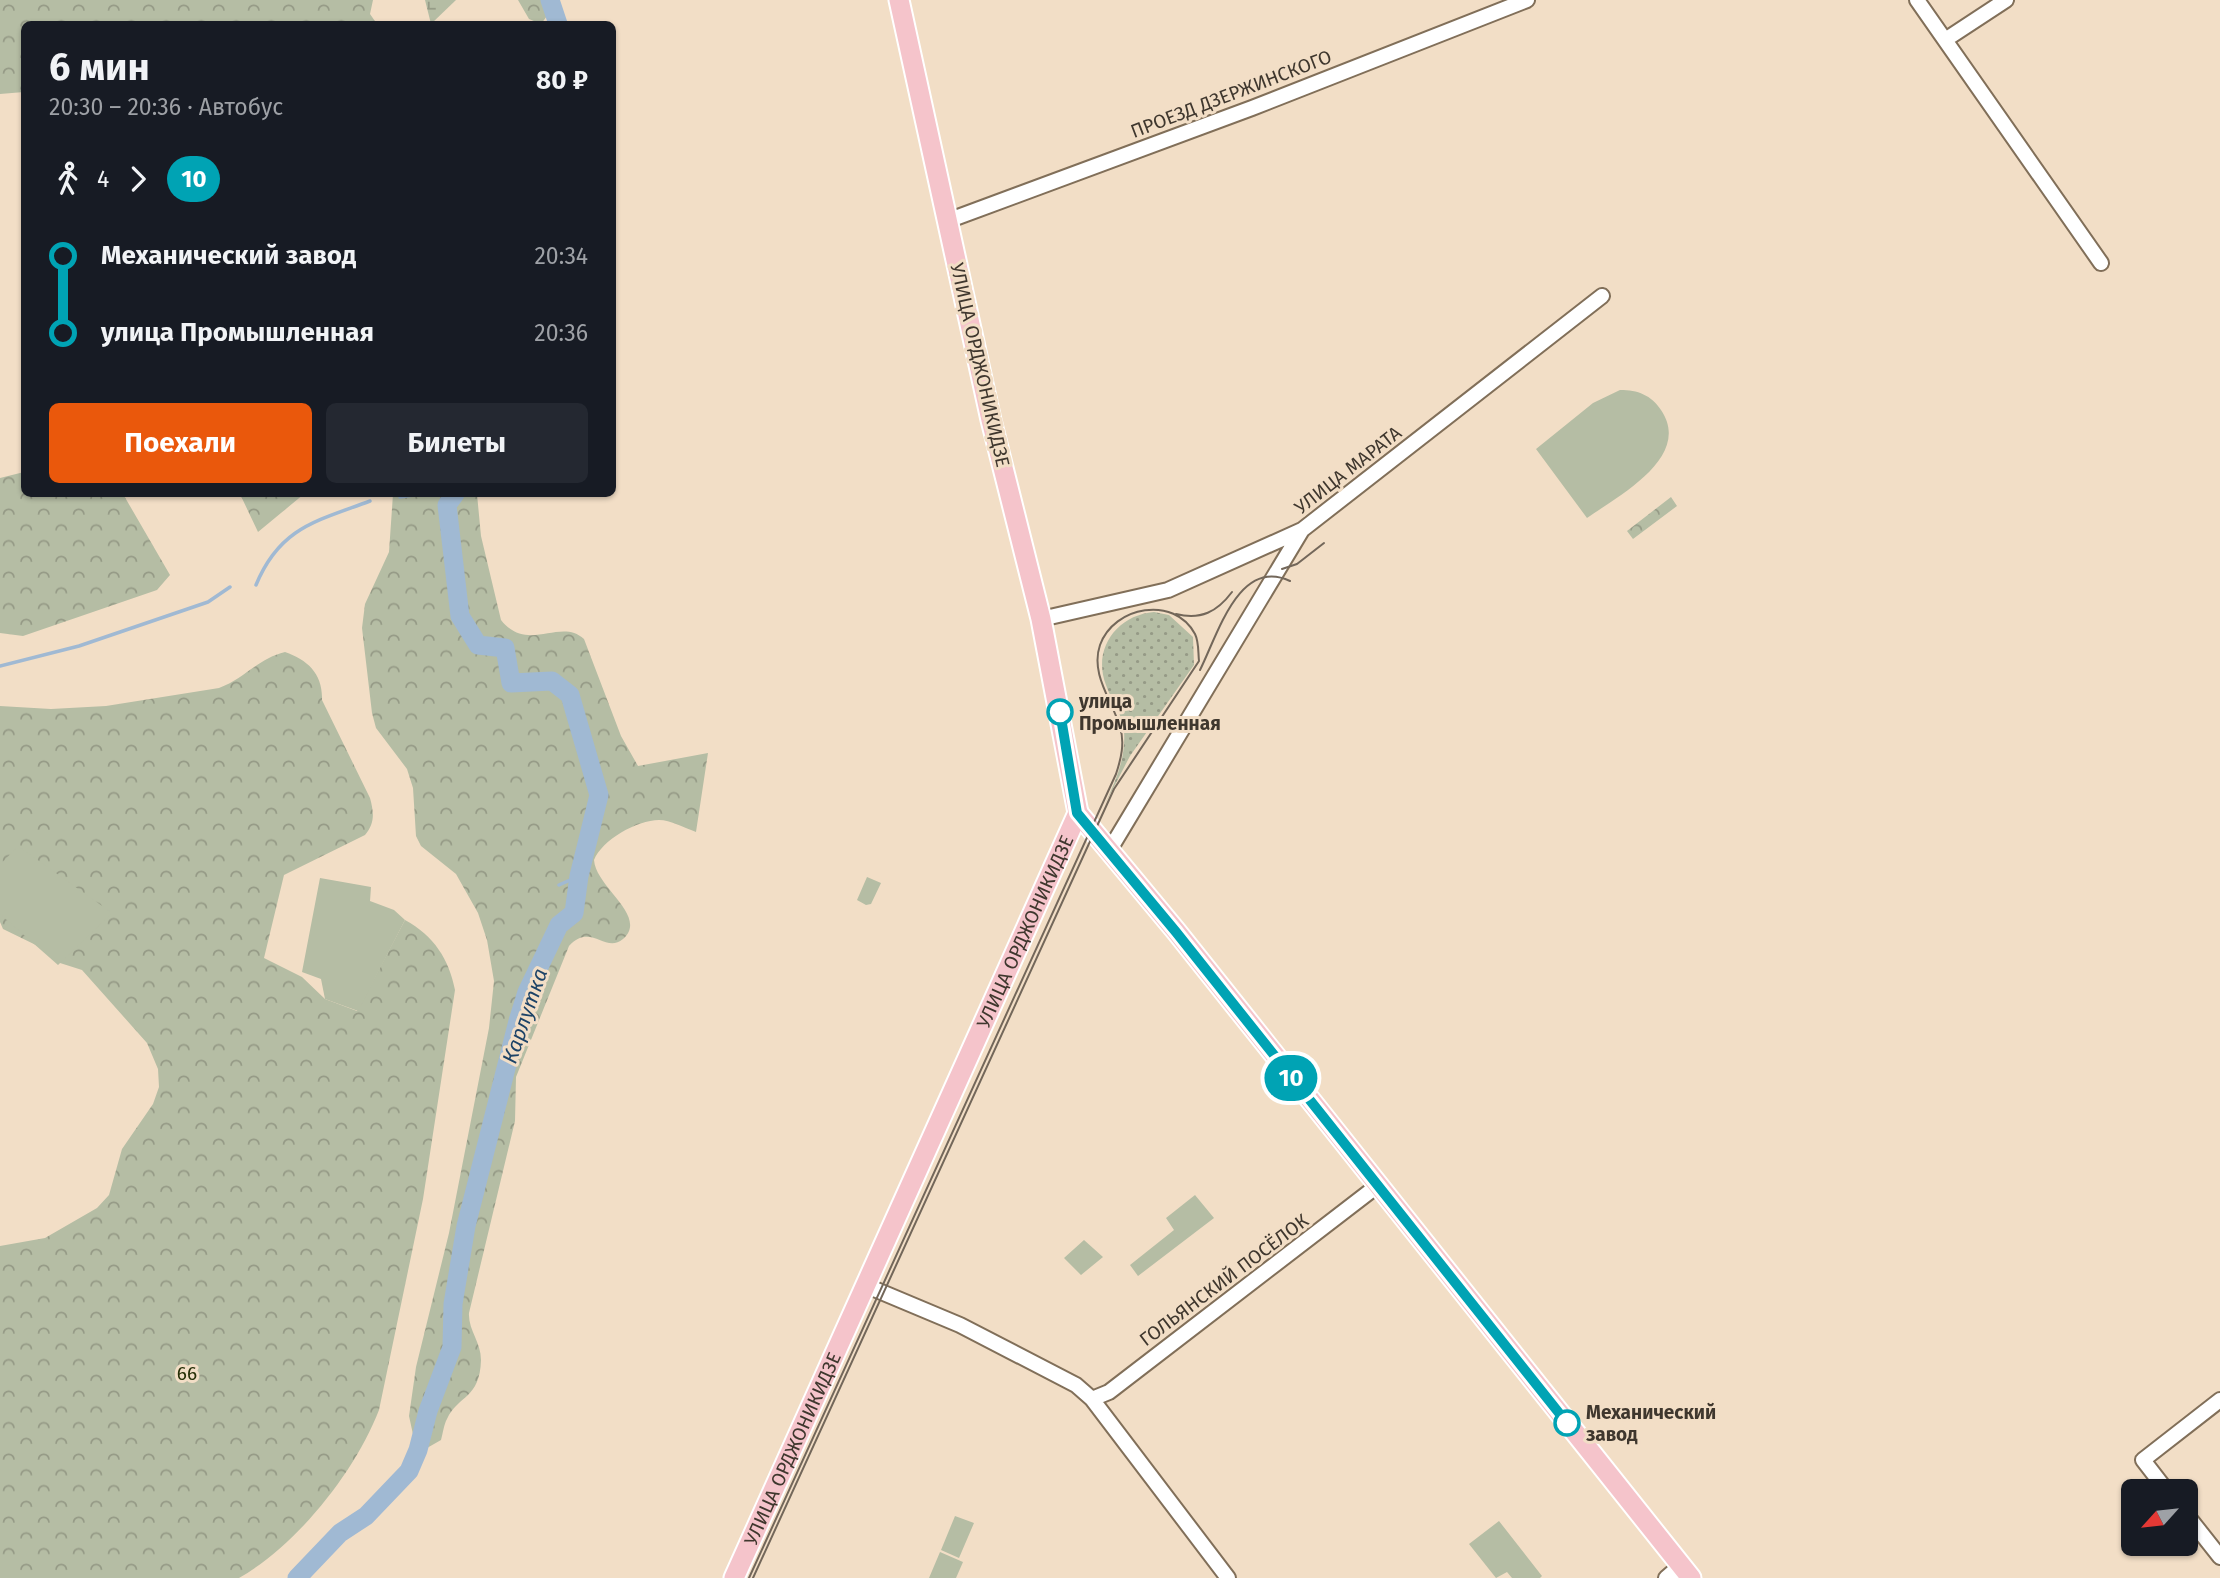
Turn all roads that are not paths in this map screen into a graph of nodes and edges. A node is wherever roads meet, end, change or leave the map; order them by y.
1 (899, 0) edge
2 (1527, 0) edge
3 (1917, 0) edge
4 (2006, 0) edge
5 (1945, 40) junction
6 (947, 221) junction
7 (2101, 263) dead end
8 (1602, 296) dead end
9 (1303, 530) junction
10 (1041, 619) junction
11 (1077, 813) junction
12 (1108, 851) junction
13 (1377, 1186) junction
14 (867, 1286) junction
15 (1092, 1399) junction
16 (2220, 1399) edge
17 (2158, 1479) edge
18 (2198, 1529) edge
19 (2220, 1557) edge
20 (1679, 1574) edge
21 (734, 1578) edge
22 (1228, 1578) edge

1 - 6 main road, УЛИЦА ОРДЖОНИКИДЗЕ
2 - 6 street, ПРОЕЗД ДЗЕРЖИНСКОГО
3 - 5 street
4 - 5 street
5 - 7 street
6 - 10 main road, УЛИЦА ОРДЖОНИКИДЗЕ
8 - 9 street, УЛИЦА МАРАТА
9 - 10 street, УЛИЦА МАРАТА
9 - 12 street
10 - 11 main road, УЛИЦА ОРДЖОНИКИДЗЕ
11 - 12 main road
11 - 14 main road, УЛИЦА ОРДЖОНИКИДЗЕ
12 - 13 main road
13 - 15 street, ГОЛЬЯНСКИЙ ПОСЁЛОК
13 - 20 main road
14 - 15 street
14 - 21 main road, УЛИЦА ОРДЖОНИКИДЗЕ
15 - 22 street
16 - 17 street
18 - 19 street

